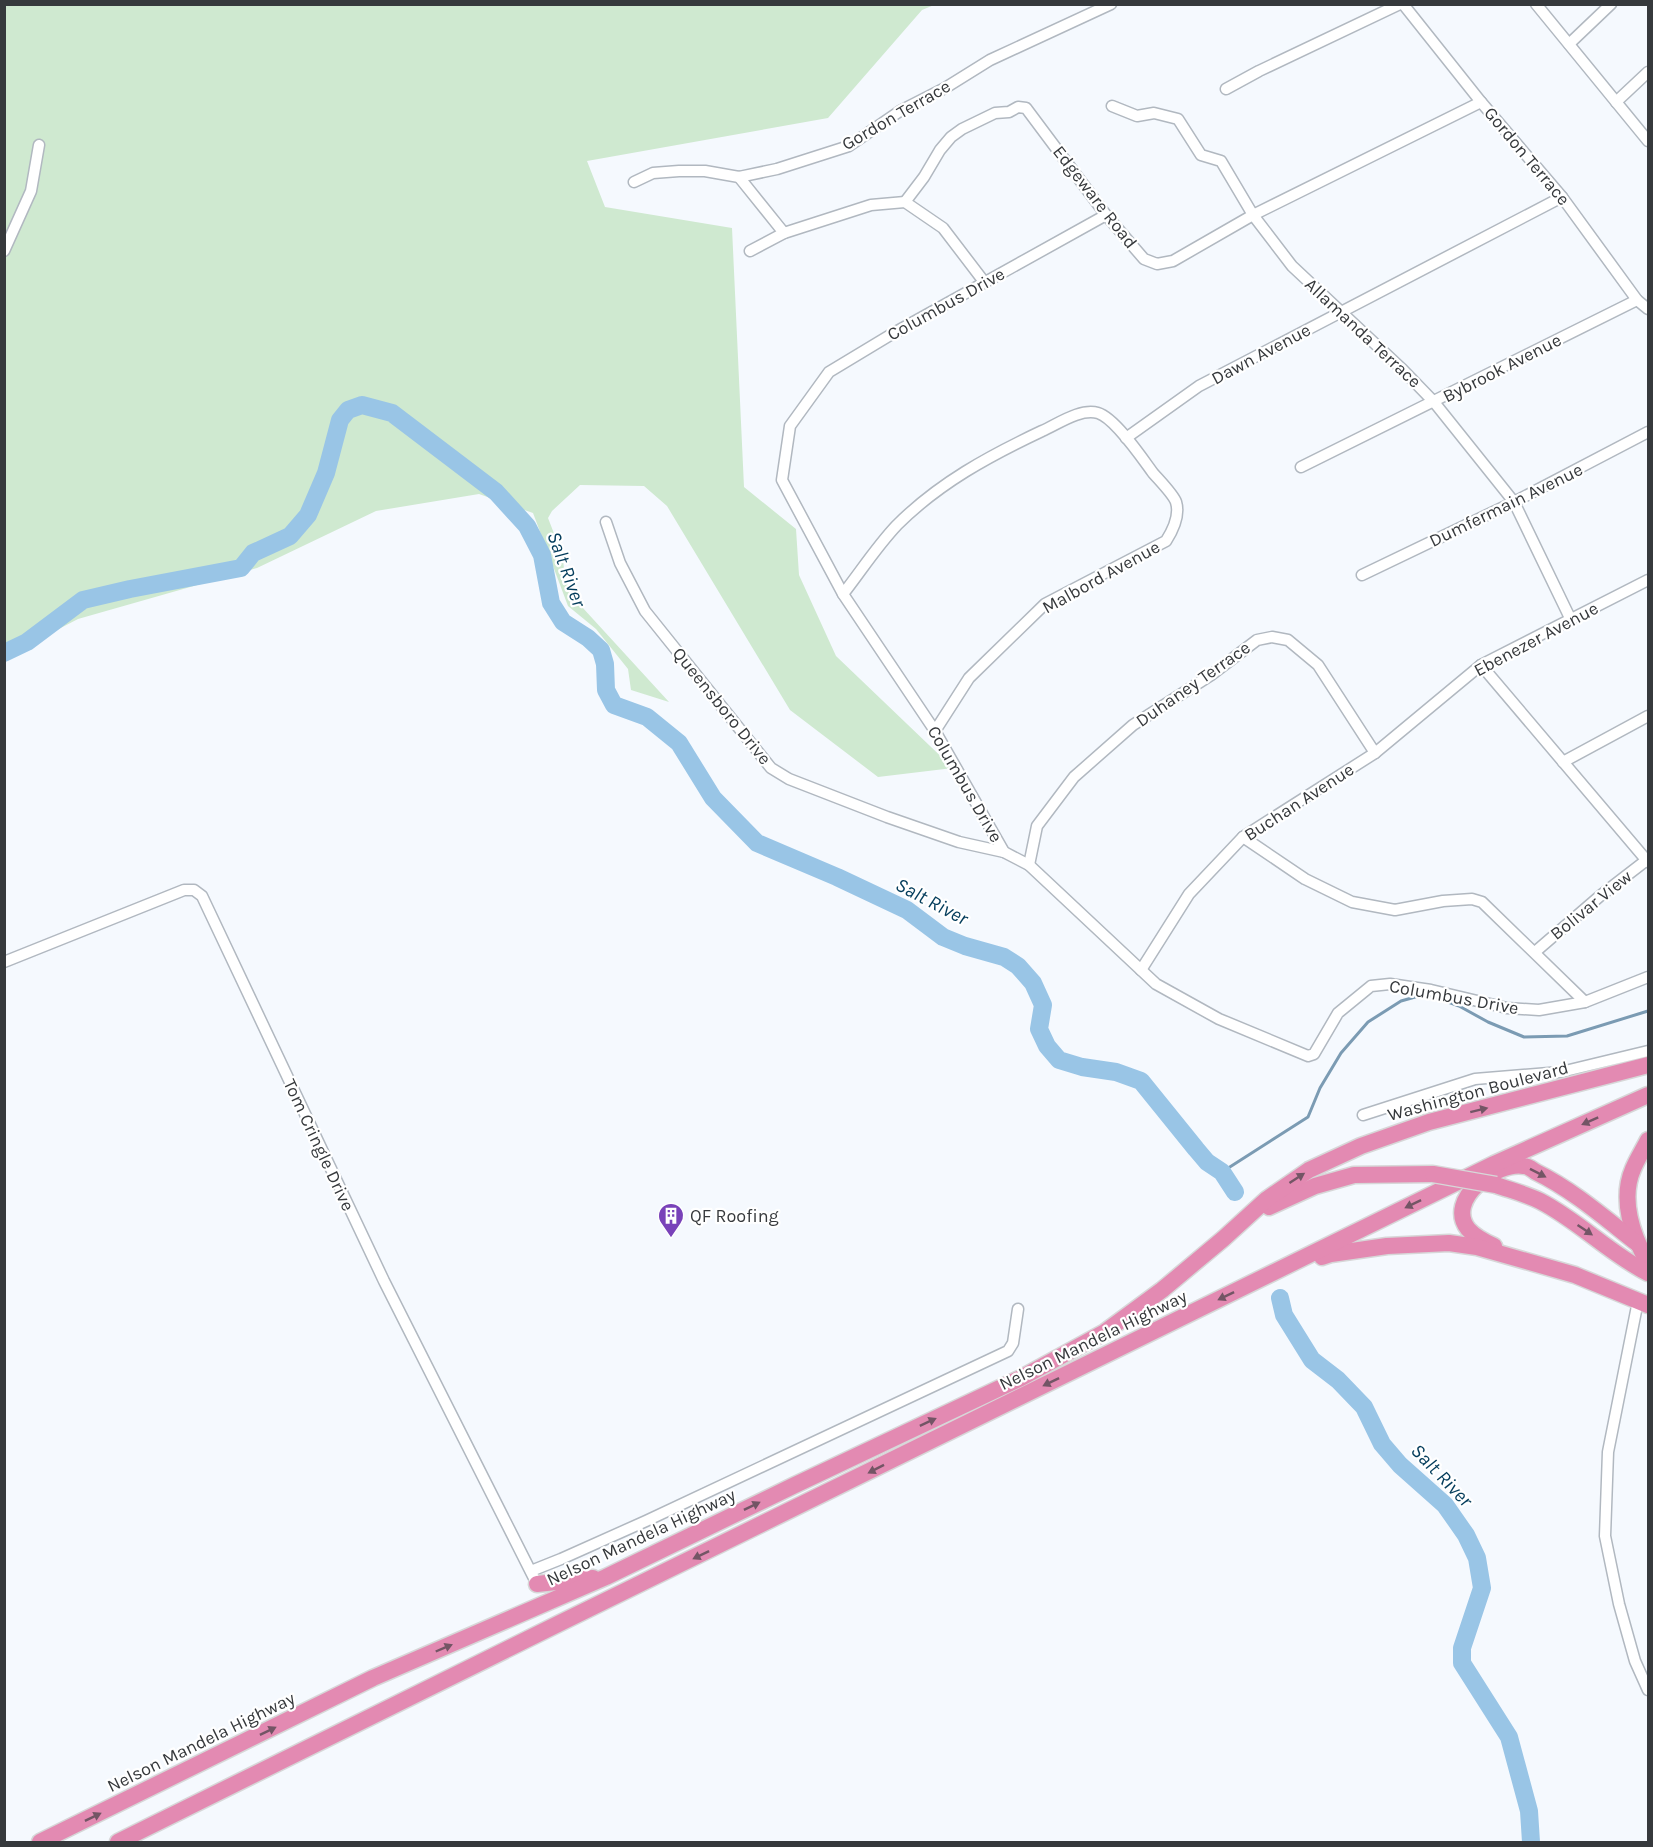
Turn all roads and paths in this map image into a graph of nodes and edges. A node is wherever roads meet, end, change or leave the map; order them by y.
1 (1111, 4) edge
2 (1401, 4) edge
3 (1536, 4) edge
4 (1611, 4) edge
5 (1569, 44) junction
6 (1648, 72) edge
7 (1226, 89) dead end
8 (1480, 102) junction
9 (1616, 102) junction
10 (1112, 106) dead end
11 (1648, 141) edge
12 (39, 145) dead end
13 (739, 177) junction
14 (634, 182) dead end
15 (1562, 197) junction
16 (905, 202) junction
17 (1106, 215) junction
18 (1253, 215) junction
19 (784, 233) junction
20 (4, 251) edge
21 (750, 251) dead end
22 (985, 283) junction
23 (1637, 300) junction
24 (1648, 309) edge
25 (1341, 313) junction
26 (1434, 402) junction
27 (1648, 432) edge
28 (1126, 438) junction
29 (1301, 467) dead end
30 (1514, 502) junction
31 (606, 522) dead end
32 (1362, 575) dead end
33 (1648, 580) edge
34 (843, 594) junction
35 (1571, 620) junction
36 (1481, 665) junction
37 (1648, 716) edge
38 (935, 731) junction
39 (1375, 753) junction
40 (1563, 762) junction
41 (1243, 837) junction
42 (1004, 852) junction
43 (1648, 860) edge
44 (1029, 865) junction
45 (1535, 951) junction
46 (4, 962) edge
47 (1141, 970) junction
48 (1648, 977) edge
49 (1584, 1002) junction
50 (1648, 1051) edge
51 (1648, 1065) edge
52 (1648, 1095) edge
53 (1363, 1114) dead end
54 (1648, 1140) edge
55 (1236, 1228) junction
56 (1638, 1244) junction
57 (1525, 1261) junction
58 (1648, 1262) edge
59 (1278, 1271) junction
60 (1648, 1273) edge
61 (1643, 1303) edge
62 (1018, 1309) dead end
63 (534, 1577) junction
64 (606, 1577) junction
65 (1648, 1690) edge
66 (40, 1842) edge
67 (118, 1842) edge

1 - 13 street, Gordon Terrace
2 - 7 street
2 - 8 street, Gordon Terrace
3 - 5 street
4 - 5 street
5 - 9 street
6 - 9 street
8 - 15 street, Gordon Terrace
8 - 18 street, Edgeware Road
9 - 11 street
10 - 18 street, Allamanda Terrace
12 - 20 street
13 - 14 street, Gordon Terrace
13 - 19 street
15 - 23 street, Gordon Terrace
15 - 25 street, Dawn Avenue
16 - 17 street, Edgeware Road
16 - 19 street
16 - 22 street
17 - 18 street, Edgeware Road
17 - 22 street, Columbus Drive
18 - 25 street, Allamanda Terrace
19 - 21 street
22 - 34 street, Columbus Drive
23 - 24 street, Gordon Terrace
23 - 26 street, Bybrook Avenue
25 - 26 street, Allamanda Terrace
25 - 28 street, Dawn Avenue
26 - 29 street, Bybrook Avenue
26 - 30 street, Allamanda Terrace
27 - 30 street, Dumfermain Avenue
28 - 34 street, Malbord Avenue
28 - 38 street, Malbord Avenue
30 - 32 street, Dumfermain Avenue
30 - 35 street, Allamanda Terrace
31 - 42 street, Queensboro Drive
33 - 35 street, Ebenezer Avenue
34 - 38 street, Columbus Drive
35 - 36 street, Ebenezer Avenue
36 - 39 street, Ebenezer Avenue
36 - 40 street
37 - 40 street
38 - 42 street, Columbus Drive
39 - 41 street, Buchan Avenue
39 - 44 street, Duhaney Terrace
40 - 43 street
41 - 45 street
41 - 47 street, Buchan Avenue
42 - 44 street, Columbus Drive
43 - 45 street, Bolivar View
44 - 47 street, Columbus Drive
45 - 49 street
46 - 63 street, Tom Cringle Drive
47 - 49 street, Columbus Drive
48 - 49 street, Columbus Drive
50 - 53 street
55 -> 51 highway, Washington Boulevard
52 -> 59 highway
54 - 56 highway
55 -> 60 highway, bridge
64 -> 55 highway, Nelson Mandela Highway
57 -> 56 highway
56 - 58 highway
57 - 59 highway
57 - 61 highway
59 -> 67 highway, Nelson Mandela Highway
61 - 65 street
62 - 63 street
63 - 64 highway
66 -> 64 highway, Nelson Mandela Highway

